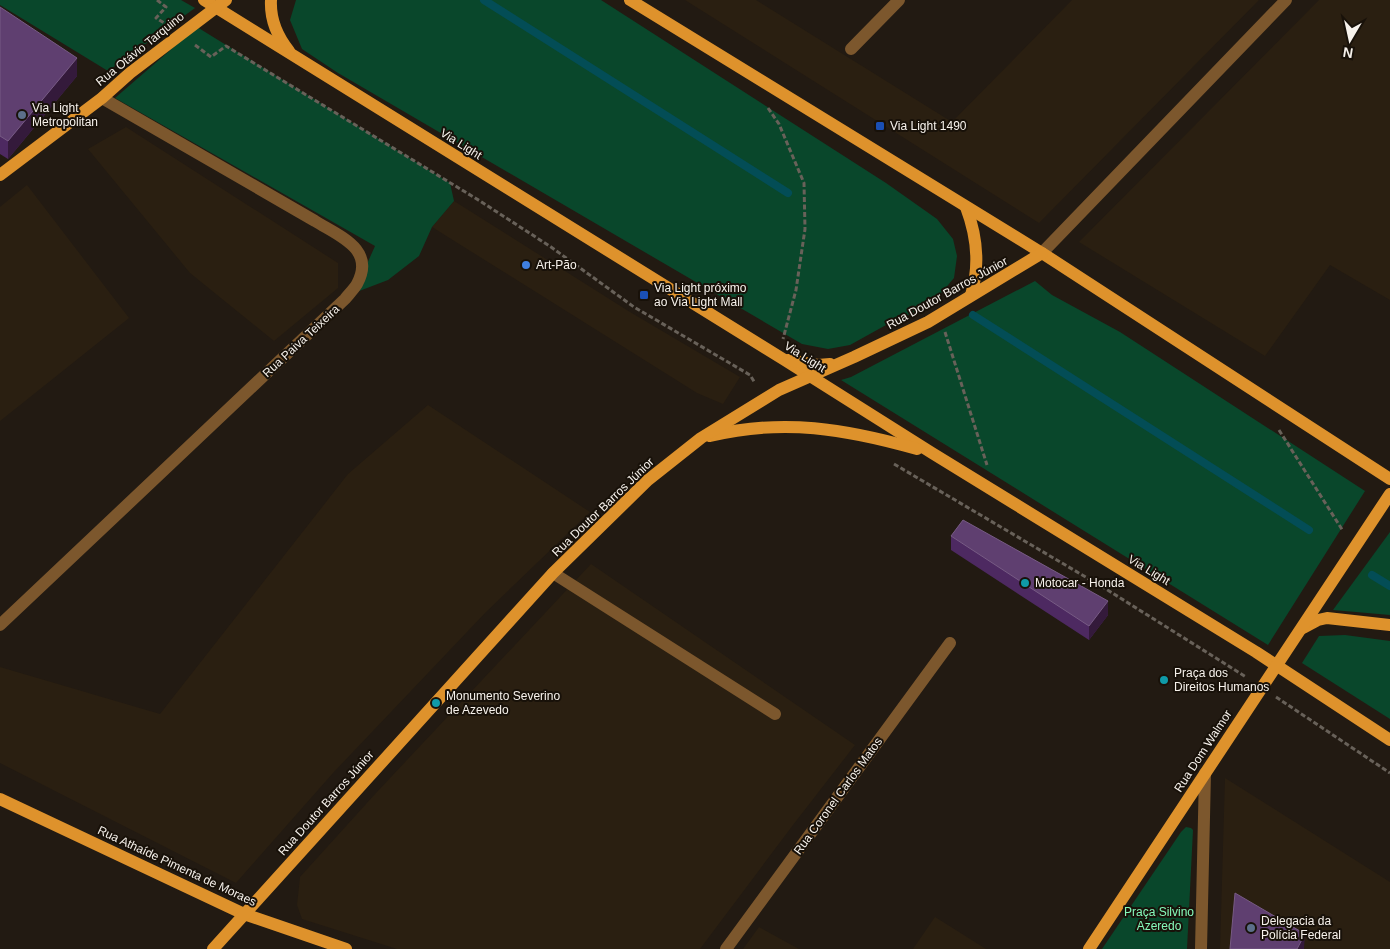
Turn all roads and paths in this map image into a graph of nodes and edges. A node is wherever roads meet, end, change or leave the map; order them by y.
1 (157, 0) edge
2 (204, 0) edge
3 (271, 0) edge
4 (630, 0) edge
5 (899, 0) edge
6 (1286, 0) edge
7 (221, 4) edge
8 (181, 34) junction
9 (851, 49) dead end
10 (292, 55) junction
11 (102, 98) junction
12 (768, 108) dead end
13 (0, 175) edge
14 (966, 207) junction
15 (1042, 253) junction
16 (971, 295) junction
17 (940, 315) junction
18 (780, 358) junction
19 (838, 364) junction
20 (809, 376) junction
21 (763, 399) junction
22 (1275, 424) dead end
23 (701, 438) junction
24 (932, 453) junction
25 (885, 462) dead end
26 (1390, 479) edge
27 (996, 493) junction
28 (1390, 494) edge
29 (1354, 548) junction
30 (554, 573) junction
31 (0, 625) edge
32 (1390, 625) edge
33 (1299, 632) junction
34 (950, 643) dead end
35 (1277, 665) junction
36 (1262, 687) junction
37 (775, 714) dead end
38 (1390, 740) edge
39 (1206, 773) junction
40 (1390, 773) edge
41 (0, 799) edge
42 (244, 914) junction
43 (213, 949) edge
44 (346, 949) edge
45 (726, 949) edge
46 (1089, 949) edge
47 (1201, 949) edge

1 - 8 path
2 - 7 main road, Via Light
3 - 10 main road
4 - 14 main road
5 - 9 street
6 - 15 street, Rua Doutor Barros Júnior
7 - 8 main road, Rua Otávio Tarquino
7 - 10 main road, Via Light
8 - 11 main road, Rua Otávio Tarquino
8 - 21 path
10 - 18 main road, Via Light
11 - 13 main road, Rua Otávio Tarquino
11 - 31 street, Rua Paiva Teixeira
12 - 18 path
14 - 15 main road
14 - 16 main road
15 - 16 main road, Rua Doutor Barros Júnior
15 - 26 main road
16 - 17 main road, Rua Doutor Barros Júnior
17 - 19 main road, Rua Doutor Barros Júnior
17 - 27 path
18 - 19 main road
18 - 20 main road, Via Light
19 - 20 main road, Rua Doutor Barros Júnior
20 - 21 main road, Rua Doutor Barros Júnior
20 - 24 main road, Via Light
21 - 23 main road, Rua Doutor Barros Júnior
22 - 29 path
23 - 24 main road
23 - 30 main road, Rua Doutor Barros Júnior
24 - 27 main road, Via Light
25 - 36 path
27 - 35 main road, Via Light
28 - 29 main road, Rua Dom Walmor
29 - 33 main road, Rua Dom Walmor
30 - 37 street
30 - 42 main road, Rua Doutor Barros Júnior
32 - 33 main road
33 - 35 main road, Rua Dom Walmor
34 - 45 street, Rua Coronel Carlos Matos
35 - 36 main road, Rua Dom Walmor
35 - 38 main road, Via Light
36 - 39 main road, Rua Dom Walmor
36 - 40 path
39 - 46 main road, Rua Dom Walmor
39 - 47 street
41 - 42 main road, Rua Athaíde Pimenta de Moraes
42 - 43 main road, Rua Doutor Barros Júnior
42 - 44 main road, Rua Athaíde Pimenta de Moraes

